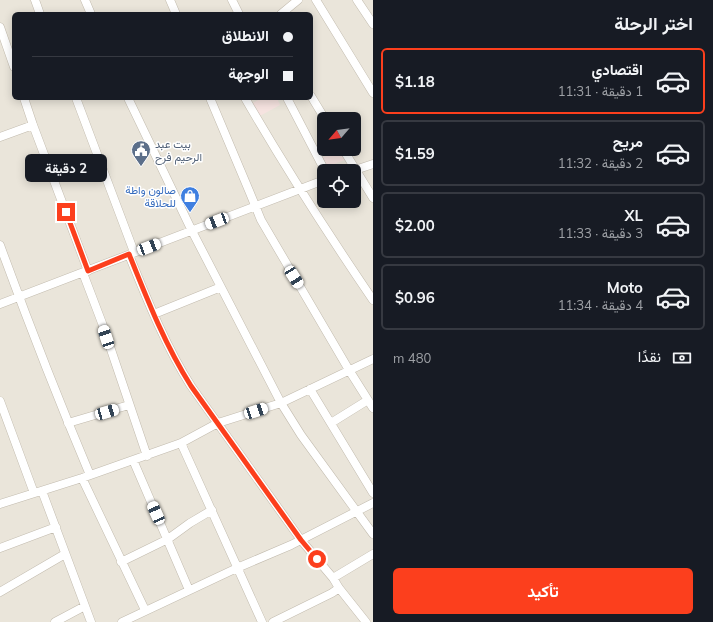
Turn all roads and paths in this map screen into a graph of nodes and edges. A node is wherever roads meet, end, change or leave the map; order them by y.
1 (34, 0) edge
2 (85, 0) edge
3 (170, 0) edge
4 (232, 0) edge
5 (298, 0) edge
6 (316, 0) edge
7 (357, 0) edge
8 (39, 12) edge
9 (90, 12) edge
10 (175, 12) edge
11 (238, 12) edge
12 (283, 12) edge
13 (373, 24) edge
14 (0, 26) edge
15 (12, 61) edge
16 (373, 93) edge
17 (313, 99) edge
18 (25, 100) edge
19 (77, 100) edge
20 (129, 100) edge
21 (211, 100) edge
22 (246, 100) edge
23 (288, 100) edge
24 (321, 112) edge
25 (33, 125) junction
26 (0, 137) edge
27 (321, 164) edge
28 (373, 164) edge
29 (361, 168) edge
30 (361, 180) edge
31 (317, 183) edge
32 (300, 189) junction
33 (373, 198) edge
34 (255, 206) junction
35 (192, 231) junction
36 (0, 244) edge
37 (132, 254) junction
38 (85, 272) junction
39 (221, 287) junction
40 (19, 297) junction
41 (373, 300) edge
42 (0, 304) edge
43 (154, 314) junction
44 (373, 359) edge
45 (349, 370) junction
46 (310, 389) junction
47 (368, 400) junction
48 (281, 403) junction
49 (1, 404) edge
50 (129, 405) junction
51 (373, 408) edge
52 (68, 423) junction
53 (331, 423) junction
54 (218, 424) junction
55 (181, 443) junction
56 (146, 456) junction
57 (133, 460) junction
58 (90, 475) junction
59 (82, 478) junction
60 (38, 492) junction
61 (373, 493) edge
62 (373, 503) edge
63 (0, 504) edge
64 (212, 510) junction
65 (357, 511) junction
66 (56, 527) junction
67 (373, 534) edge
68 (168, 540) junction
69 (301, 540) junction
70 (0, 548) edge
71 (65, 554) junction
72 (373, 554) edge
73 (121, 562) junction
74 (237, 568) junction
75 (333, 578) junction
76 (339, 588) junction
77 (189, 590) junction
78 (0, 592) edge
79 (85, 606) junction
80 (145, 610) junction
81 (133, 620) edge
82 (55, 622) edge
83 (91, 622) edge
84 (122, 622) edge
85 (262, 622) edge
86 (273, 622) edge
87 (366, 622) edge

1 - 8 street
2 - 9 street
3 - 10 street
4 - 11 street
5 - 12 street
6 - 16 street
7 - 13 street
14 - 15 street
17 - 24 street
18 - 25 street
19 - 37 street
20 - 35 street
21 - 34 street
22 - 32 street
23 - 27 street
25 - 26 street
25 - 38 street
28 - 29 street
30 - 33 street
31 - 32 street
32 - 34 street
32 - 41 street
34 - 35 street
34 - 45 street
35 - 37 street
35 - 39 street
36 - 40 street
37 - 38 street
37 - 43 street
38 - 40 street
38 - 50 street
39 - 43 street
39 - 48 street
40 - 42 street
40 - 52 street
43 - 54 street
44 - 45 street
45 - 46 street
45 - 47 street
46 - 48 street
46 - 53 street
47 - 51 street
47 - 53 street
48 - 54 street
48 - 65 street
49 - 60 street
50 - 52 street
50 - 56 street
52 - 58 street
53 - 61 street
54 - 55 street
54 - 69 street
55 - 56 street
55 - 64 street
56 - 57 street
57 - 58 street
57 - 68 street
58 - 59 street
59 - 60 street
59 - 73 street
60 - 63 street
60 - 66 street
62 - 65 street
64 - 68 street
64 - 74 street
65 - 67 street
65 - 69 street
66 - 70 street
66 - 71 street
68 - 73 street
68 - 77 street
69 - 74 street
69 - 75 street
71 - 78 street
71 - 79 street
72 - 75 street
73 - 80 street
74 - 77 street
74 - 85 street
75 - 76 street
76 - 86 street
76 - 87 street
77 - 80 street
79 - 82 street
79 - 83 street
80 - 81 street
81 - 84 street

